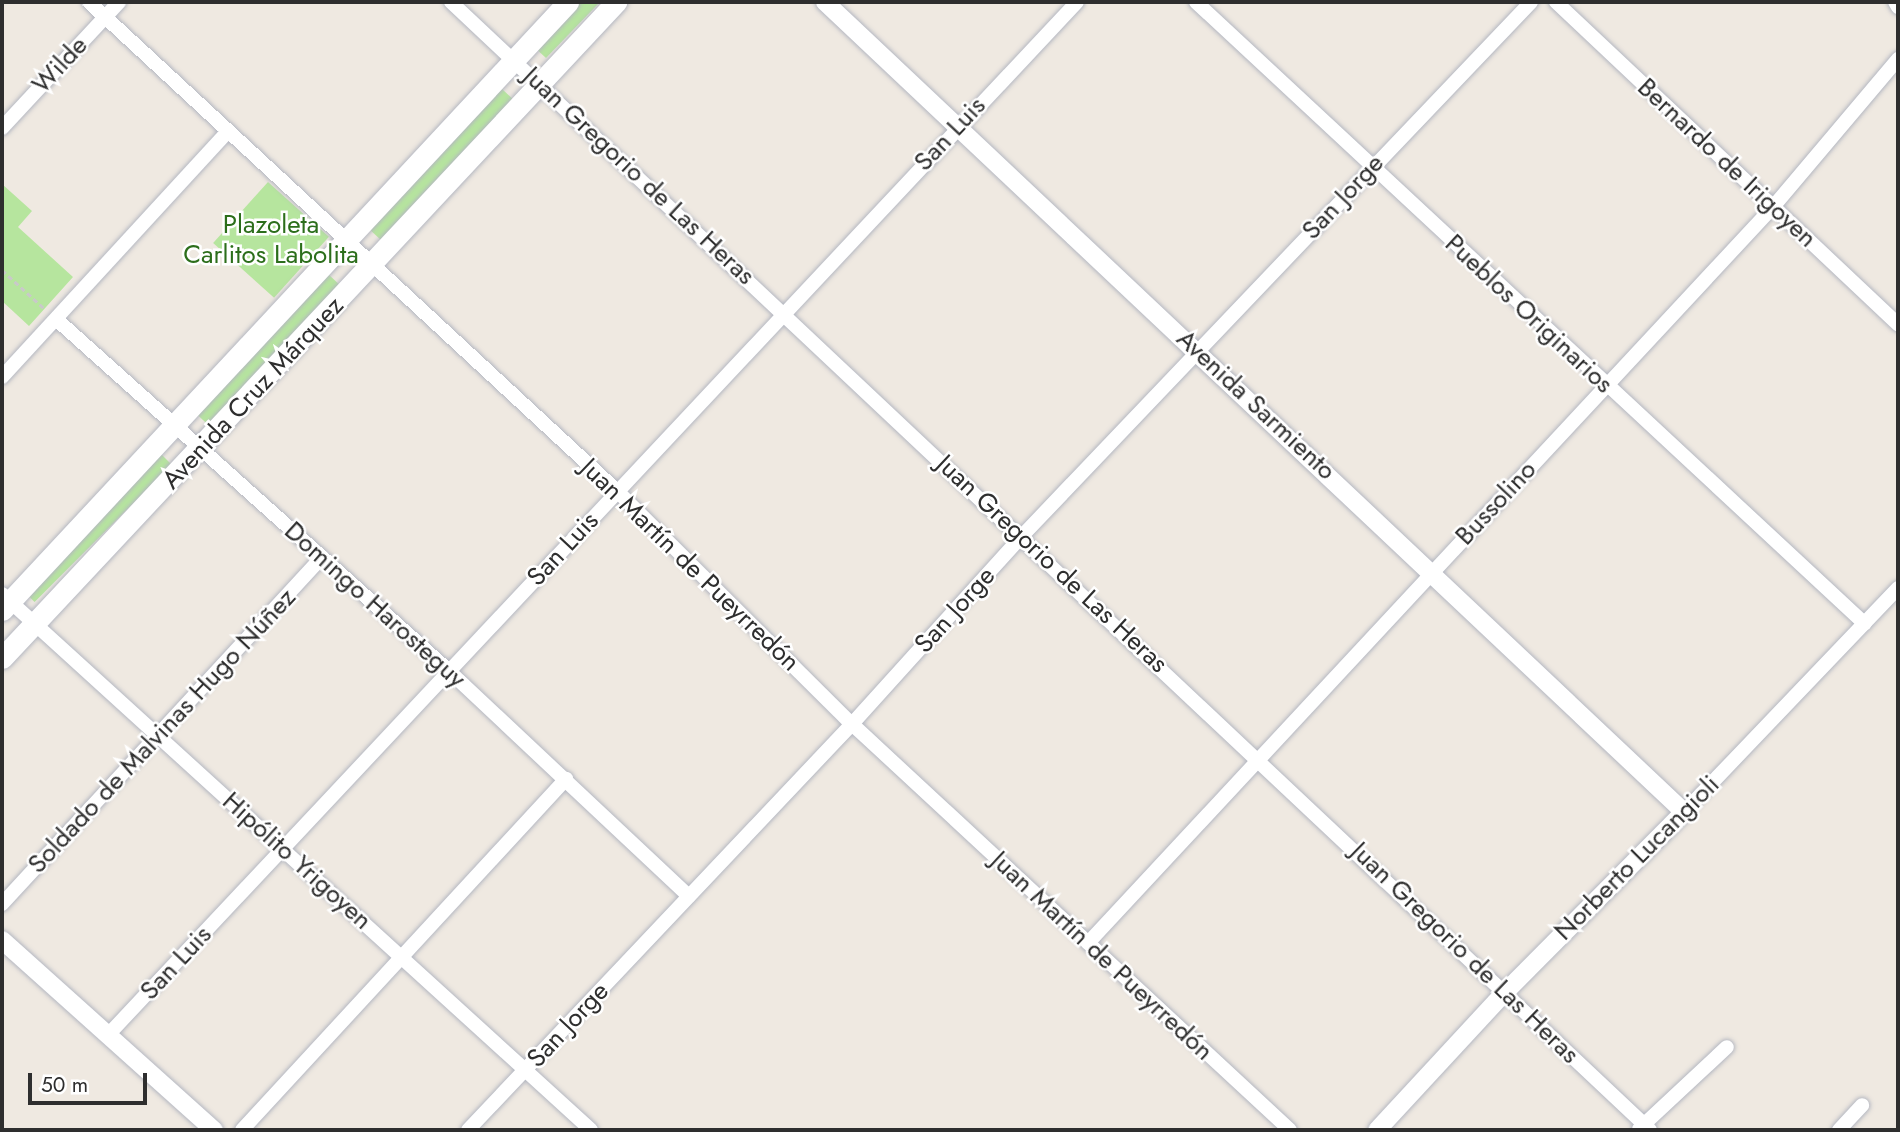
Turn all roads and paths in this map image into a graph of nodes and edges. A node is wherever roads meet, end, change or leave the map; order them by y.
1 (89, 2) edge
2 (119, 2) edge
3 (451, 2) edge
4 (568, 2) edge
5 (617, 2) edge
6 (825, 2) edge
7 (1077, 2) edge
8 (1196, 2) edge
9 (1531, 2) edge
10 (1556, 2) edge
11 (1895, 2) edge
12 (1898, 7) edge
13 (105, 16) junction
14 (1898, 59) edge
15 (514, 61) junction
16 (540, 85) junction
17 (956, 127) junction
18 (2, 128) edge
19 (228, 131) junction
20 (1372, 165) junction
21 (1773, 207) junction
22 (344, 243) junction
23 (371, 267) junction
24 (2, 270) edge
25 (784, 311) junction
26 (56, 319) junction
27 (1898, 324) edge
28 (1200, 351) junction
29 (2, 377) edge
30 (1605, 387) junction
31 (175, 426) junction
32 (201, 449) junction
33 (617, 491) junction
34 (1022, 536) junction
35 (322, 557) junction
36 (1433, 570) junction
37 (1898, 588) edge
38 (5, 602) edge
39 (1865, 624) junction
40 (35, 625) junction
41 (2, 658) edge
42 (449, 671) junction
43 (852, 724) junction
44 (158, 737) junction
45 (1259, 758) junction
46 (566, 779) junction
47 (1684, 812) junction
48 (282, 849) junction
49 (690, 896) junction
50 (2, 904) edge
51 (2, 940) edge
52 (1088, 943) junction
53 (402, 955) junction
54 (1505, 992) junction
55 (108, 1035) junction
56 (1727, 1047) dead end
57 (526, 1069) junction
58 (1862, 1105) dead end
59 (1644, 1128) edge
60 (214, 1130) edge
61 (242, 1130) edge
62 (468, 1130) edge
63 (591, 1130) edge
64 (1290, 1130) edge
65 (1377, 1130) edge
66 (1839, 1130) edge

1 - 13 street, Juan Martín de Pueyrredón
2 - 13 street, Wilde
3 - 15 street, Juan Gregorio de Las Heras
4 - 15 main road, Avenida Cruz Márquez
5 - 16 main road, Avenida Cruz Márquez
6 - 17 street, Avenida Sarmiento
7 - 17 street, San Luis
8 - 20 street, Pueblos Originarios
9 - 20 street, San Jorge
10 - 21 street, Bernardo de Irigoyen
11 - 12 street
13 - 18 street, Wilde
13 - 19 street, Juan Martín de Pueyrredón
14 - 21 street, Bussolino
15 - 16 street, Juan Gregorio de Las Heras
15 - 22 main road, Avenida Cruz Márquez
16 - 23 main road, Avenida Cruz Márquez
16 - 25 street, Juan Gregorio de Las Heras
17 - 25 street, San Luis
17 - 28 street, Avenida Sarmiento
19 - 22 street, Juan Martín de Pueyrredón
19 - 26 street
20 - 28 street, San Jorge
20 - 30 street, Pueblos Originarios
21 - 27 street, Bernardo de Irigoyen
21 - 30 street, Bussolino
22 - 23 street, Juan Martín de Pueyrredón
22 - 31 main road, Avenida Cruz Márquez
23 - 32 main road, Avenida Cruz Márquez
23 - 33 street, Juan Martín de Pueyrredón
24 - 26 path
25 - 33 street, San Luis
25 - 34 street, Juan Gregorio de Las Heras
26 - 29 street
26 - 31 street, Domingo Harosteguy
28 - 34 street, San Jorge
28 - 36 street, Avenida Sarmiento
30 - 36 street, Bussolino
30 - 39 street, Pueblos Originarios
31 - 32 street, Domingo Harosteguy
31 - 38 main road, Avenida Cruz Márquez
32 - 35 street, Domingo Harosteguy
32 - 40 main road, Avenida Cruz Márquez
33 - 42 street, San Luis
33 - 43 street, Juan Martín de Pueyrredón
34 - 43 street, San Jorge
34 - 45 street, Juan Gregorio de Las Heras
35 - 42 street, Domingo Harosteguy
35 - 44 street, Soldado de Malvinas Hugo Núñez
36 - 45 street, Bussolino
36 - 47 street, Avenida Sarmiento
37 - 39 street, Norberto Lucangioli
38 - 40 street, Hipólito Yrigoyen
39 - 47 street, Norberto Lucangioli
40 - 41 main road, Avenida Cruz Márquez
40 - 44 street, Hipólito Yrigoyen
42 - 46 street, Domingo Harosteguy
42 - 48 street, San Luis
43 - 49 street, San Jorge
43 - 52 street, Juan Martín de Pueyrredón
44 - 48 street, Hipólito Yrigoyen
44 - 50 street, Soldado de Malvinas Hugo Núñez
45 - 52 street, Bussolino
45 - 54 street, Juan Gregorio de Las Heras
46 - 49 street, Domingo Harosteguy
46 - 53 street
47 - 54 street, Norberto Lucangioli
48 - 53 street, Hipólito Yrigoyen
48 - 55 street, San Luis
49 - 57 street, San Jorge
51 - 55 street
52 - 64 street, Juan Martín de Pueyrredón
53 - 57 street, Hipólito Yrigoyen
53 - 61 street
54 - 59 street, Juan Gregorio de Las Heras
54 - 65 street, Norberto Lucangioli
55 - 60 street
56 - 59 street
57 - 62 street, San Jorge
57 - 63 street, Hipólito Yrigoyen
58 - 66 street

